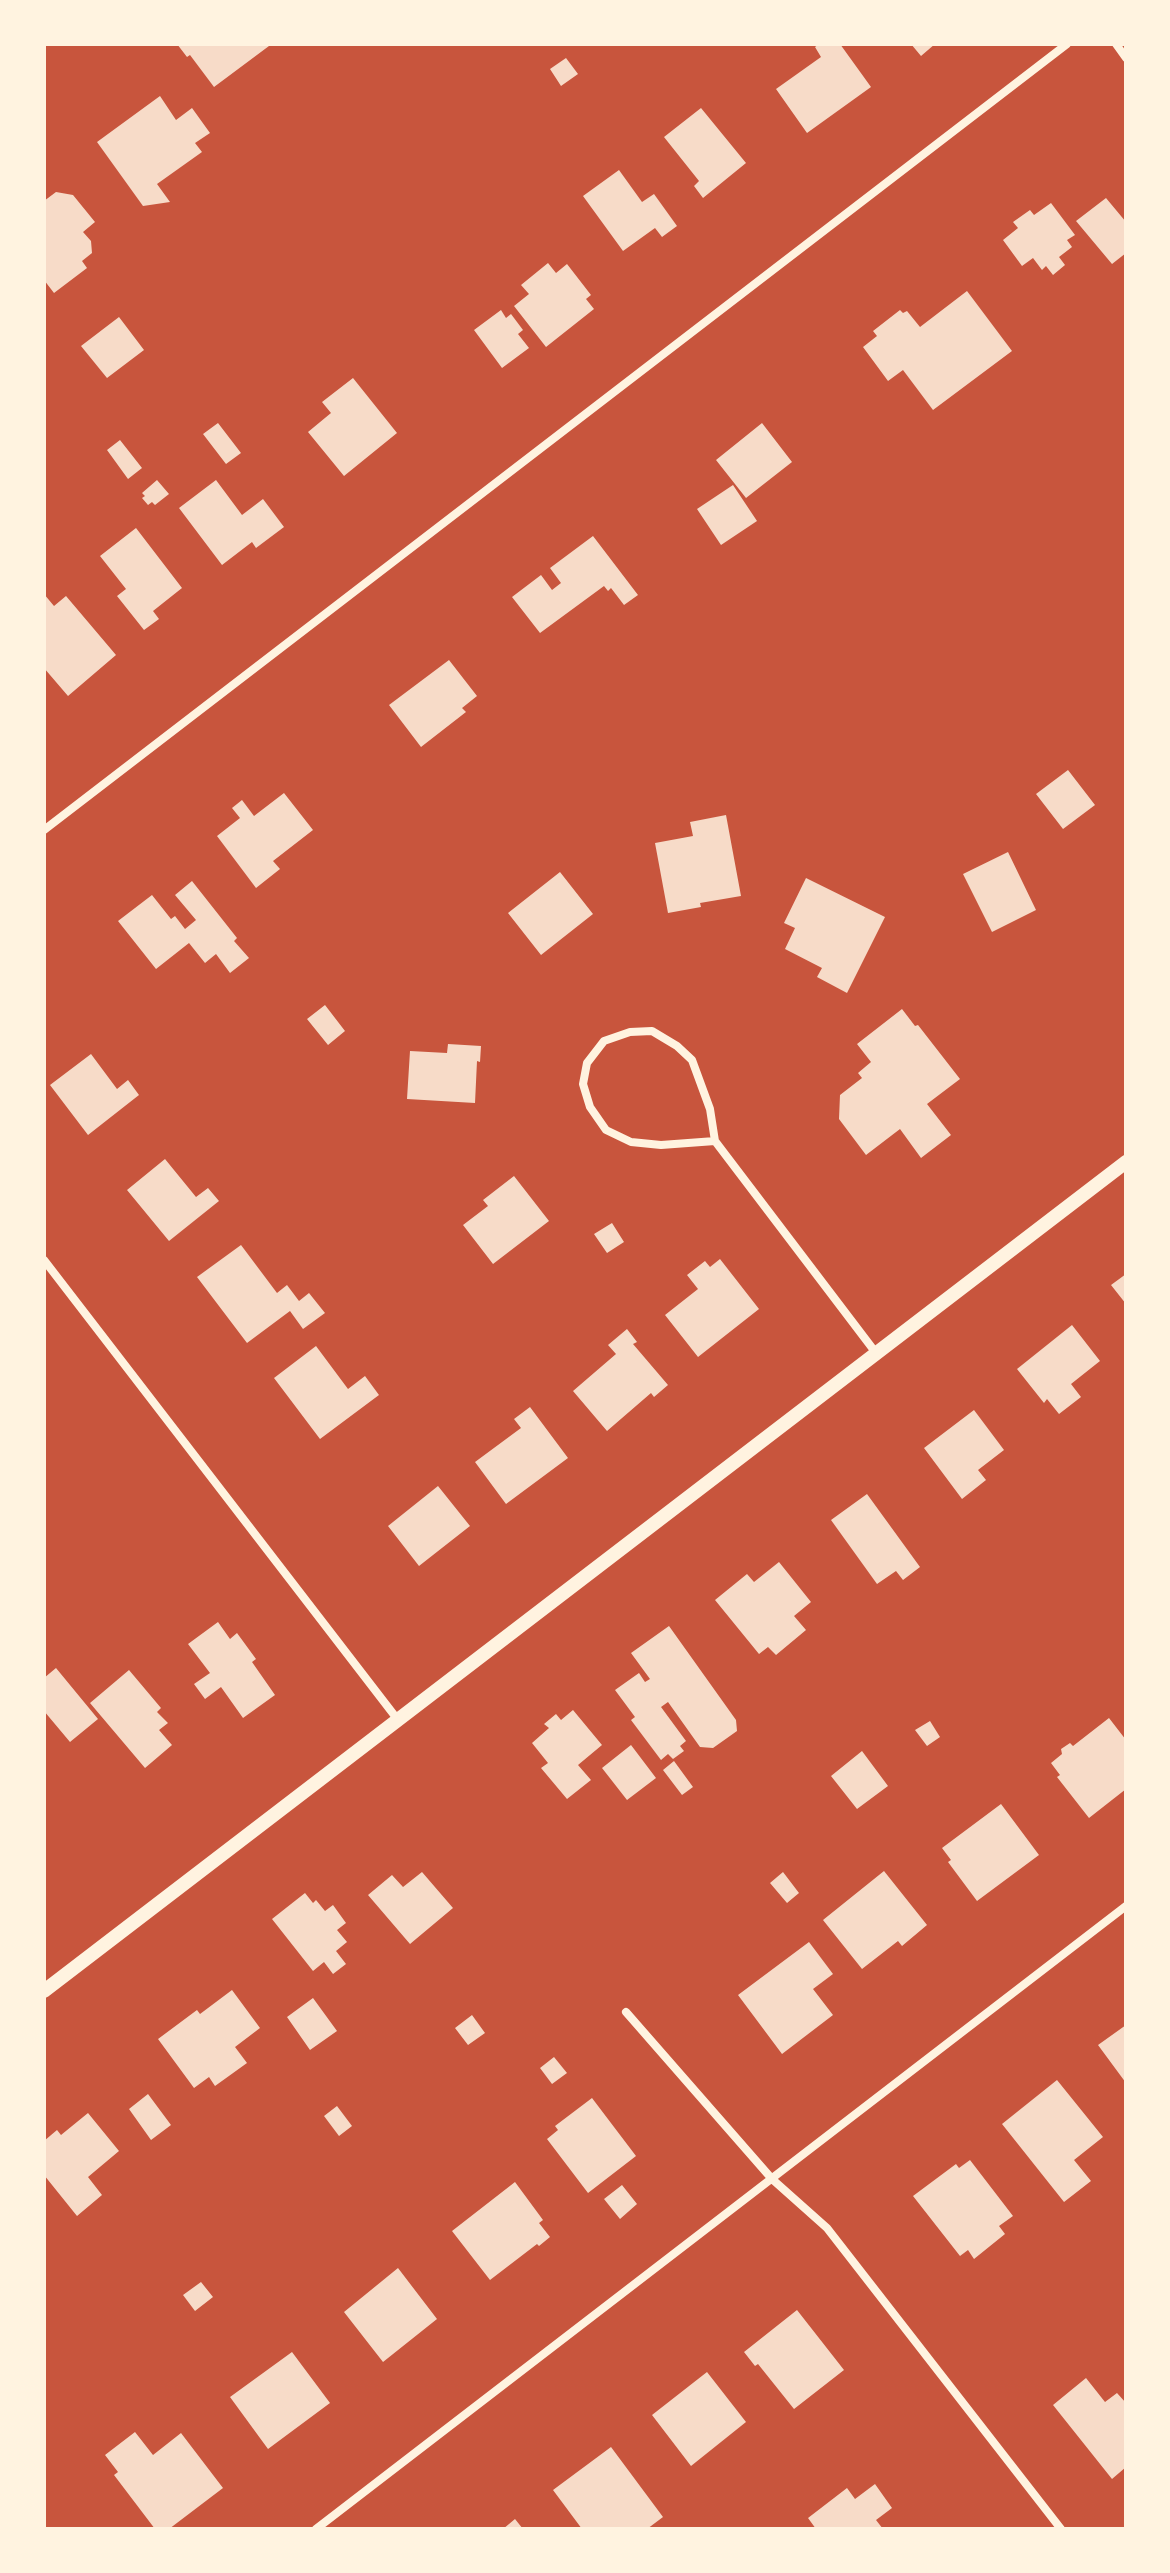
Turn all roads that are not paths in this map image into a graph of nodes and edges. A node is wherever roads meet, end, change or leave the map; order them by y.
1 (1067, 44) edge
2 (1116, 44) edge
3 (1126, 58) edge
4 (44, 830) edge
5 (715, 1141) junction
6 (1126, 1162) edge
7 (44, 1260) edge
8 (876, 1353) junction
9 (398, 1720) junction
10 (1126, 1906) edge
11 (44, 1991) edge
12 (626, 2012) dead end
13 (772, 2179) junction
14 (316, 2529) edge
15 (1061, 2529) edge

1 - 4 street
2 - 3 street
5 - 5 street
5 - 8 street
6 - 8 street
7 - 9 street
8 - 9 street
9 - 11 street
10 - 13 street
12 - 13 street
13 - 14 street
13 - 15 street

